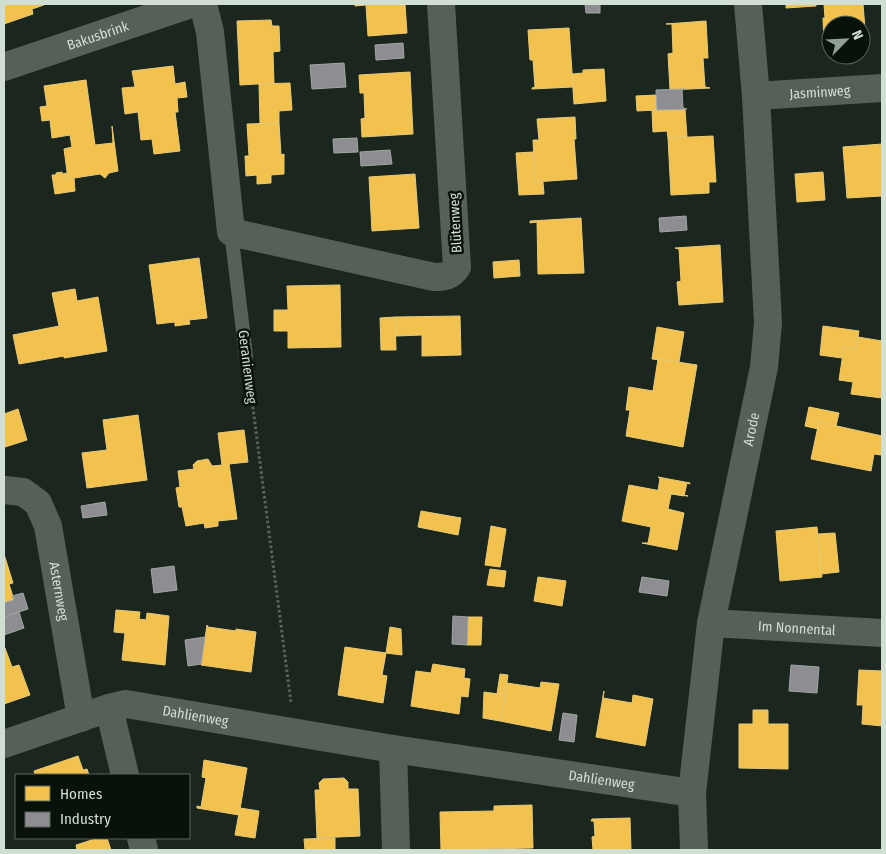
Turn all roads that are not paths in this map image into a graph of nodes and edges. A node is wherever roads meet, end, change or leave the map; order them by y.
1 (192, 4) edge
2 (203, 4) edge
3 (441, 4) edge
4 (748, 4) edge
5 (4, 68) edge
6 (882, 88) edge
7 (756, 96) junction
8 (232, 232) junction
9 (246, 356) road end
10 (4, 490) edge
11 (711, 623) junction
12 (882, 632) edge
13 (109, 708) junction
14 (81, 718) junction
15 (4, 744) edge
16 (393, 749) junction
17 (125, 774) edge
18 (692, 794) junction
19 (396, 850) edge
20 (694, 850) edge

1 - 5 street, Bakusbrink
2 - 8 street, Geranienweg
3 - 8 street, Blütenweg
4 - 7 street, Arode
6 - 7 street, Jasminweg
7 - 11 street, Arode
8 - 9 lane, Geranienweg
10 - 14 street, Asternweg
11 - 12 street, Im Nonnental
11 - 18 street, Arode
13 - 14 street, Dahlienweg
13 - 16 street, Dahlienweg
13 - 17 street
14 - 15 street, Dahlienweg
16 - 18 street, Dahlienweg
16 - 19 street
18 - 20 street, Arode

